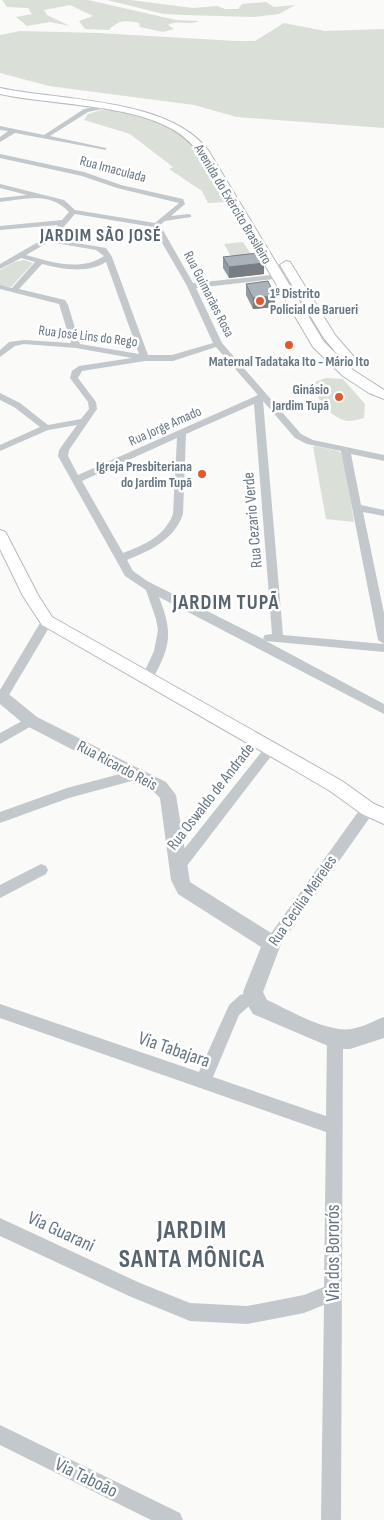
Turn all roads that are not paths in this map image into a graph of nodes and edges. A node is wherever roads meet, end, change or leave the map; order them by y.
1 (0, 86) edge
2 (0, 91) edge
3 (133, 106) junction
4 (85, 107) junction
5 (119, 108) junction
6 (0, 128) edge
7 (13, 130) junction
8 (45, 137) junction
9 (0, 140) edge
10 (104, 149) dead end
11 (0, 156) edge
12 (223, 161) dead end
13 (0, 186) edge
14 (41, 196) junction
15 (0, 200) edge
16 (73, 212) junction
17 (189, 216) dead end
18 (165, 219) junction
19 (65, 222) junction
20 (156, 224) junction
21 (0, 228) edge
22 (48, 240) junction
23 (279, 254) dead end
24 (20, 256) junction
25 (108, 257) junction
26 (40, 261) junction
27 (0, 267) edge
28 (292, 276) junction
29 (277, 277) junction
30 (191, 286) junction
31 (0, 287) edge
32 (13, 291) junction
33 (0, 339) edge
34 (17, 343) junction
35 (218, 344) junction
36 (76, 346) junction
37 (0, 354) edge
38 (145, 358) junction
39 (354, 362) dead end
40 (384, 395) edge
41 (0, 396) edge
42 (261, 398) junction
43 (86, 421) junction
44 (46, 428) junction
45 (182, 434) junction
46 (0, 448) edge
47 (345, 449) junction
48 (384, 458) edge
49 (77, 479) junction
50 (356, 506) junction
51 (384, 513) edge
52 (0, 534) edge
53 (122, 558) junction
54 (151, 589) junction
55 (47, 621) junction
56 (249, 637) junction
57 (278, 638) junction
58 (384, 640) edge
59 (384, 648) edge
60 (148, 677) junction
61 (1, 696) edge
62 (384, 709) edge
63 (31, 721) junction
64 (0, 739) edge
65 (270, 748) junction
66 (135, 775) junction
67 (368, 809) junction
68 (384, 816) edge
69 (0, 818) edge
70 (178, 867) junction
71 (41, 870) dead end
72 (0, 892) edge
73 (272, 944) junction
74 (254, 998) junction
75 (0, 1010) edge
76 (384, 1026) edge
77 (335, 1039) junction
78 (203, 1081) junction
79 (334, 1127) junction
80 (0, 1227) edge
81 (333, 1293) junction
82 (0, 1435) edge
83 (173, 1520) edge
84 (331, 1520) edge

1 - 3 main road, Avenida do Exército Brasileiro
2 - 4 main road, Avenida do Exército Brasileiro
3 - 5 main road
3 - 12 main road, Avenida do Exército Brasileiro
4 - 5 main road, Avenida do Exército Brasileiro
4 - 8 street
5 - 29 main road, Avenida do Exército Brasileiro
6 - 7 street
7 - 8 street
7 - 9 street
8 - 10 street
11 - 18 street, Rua Imaculada
13 - 14 street
14 - 15 street
14 - 16 street
16 - 19 street
16 - 20 street
17 - 18 street
18 - 20 street, Rua Imaculada
19 - 21 street
19 - 22 street
20 - 30 street, Rua Guimarães Rosa
22 - 24 street
22 - 25 street
23 - 28 main road, Avenida do Exército Brasileiro
24 - 26 street
24 - 27 street
25 - 26 street
25 - 38 street
26 - 32 street
28 - 29 street
28 - 39 main road, Avenida do Exército Brasileiro
29 - 30 street
29 - 40 main road, Avenida do Exército Brasileiro
30 - 35 street, Rua Guimarães Rosa
31 - 32 street
32 - 36 street
33 - 34 street
34 - 36 street, Rua José Lins do Rego
34 - 37 street, Rua José Lins do Rego
35 - 38 street
35 - 42 street, Rua Guimarães Rosa
36 - 38 street, Rua José Lins do Rego
38 - 43 street
41 - 44 street
42 - 45 street, Rua Jorge Amado
42 - 47 street, Rua Guimarães Rosa
42 - 57 street, Rua Cezario Verde
43 - 44 street
43 - 49 street
44 - 46 street
45 - 49 street, Rua Jorge Amado
45 - 53 street
47 - 48 street, Rua Guimarães Rosa
47 - 50 street
49 - 53 street
50 - 51 street
50 - 58 street
52 - 55 main road
53 - 54 street
54 - 56 street
54 - 60 street
55 - 60 main road
55 - 61 street
56 - 57 street
56 - 62 street
57 - 59 street
60 - 65 main road
61 - 63 street, Rua Ricardo Reis
63 - 64 street
63 - 66 street, Rua Ricardo Reis
65 - 67 main road
65 - 70 street, Rua Oswaldo de Andrade
66 - 69 street
66 - 70 street, Rua Ricardo Reis
67 - 68 main road
67 - 73 street, Rua Cecília Meireles
70 - 73 street, Rua Ricardo Reis
71 - 72 street
73 - 74 street, Rua Cecília Meireles
74 - 77 street
74 - 78 street
75 - 78 street, Via Tabajara
76 - 77 street
77 - 79 street, Via dos Bororós
78 - 79 street, Via Tabajara
79 - 81 street, Via dos Bororós
80 - 81 street, Via Guarani
81 - 84 street, Via dos Bororós
82 - 83 street, Via Taboão

